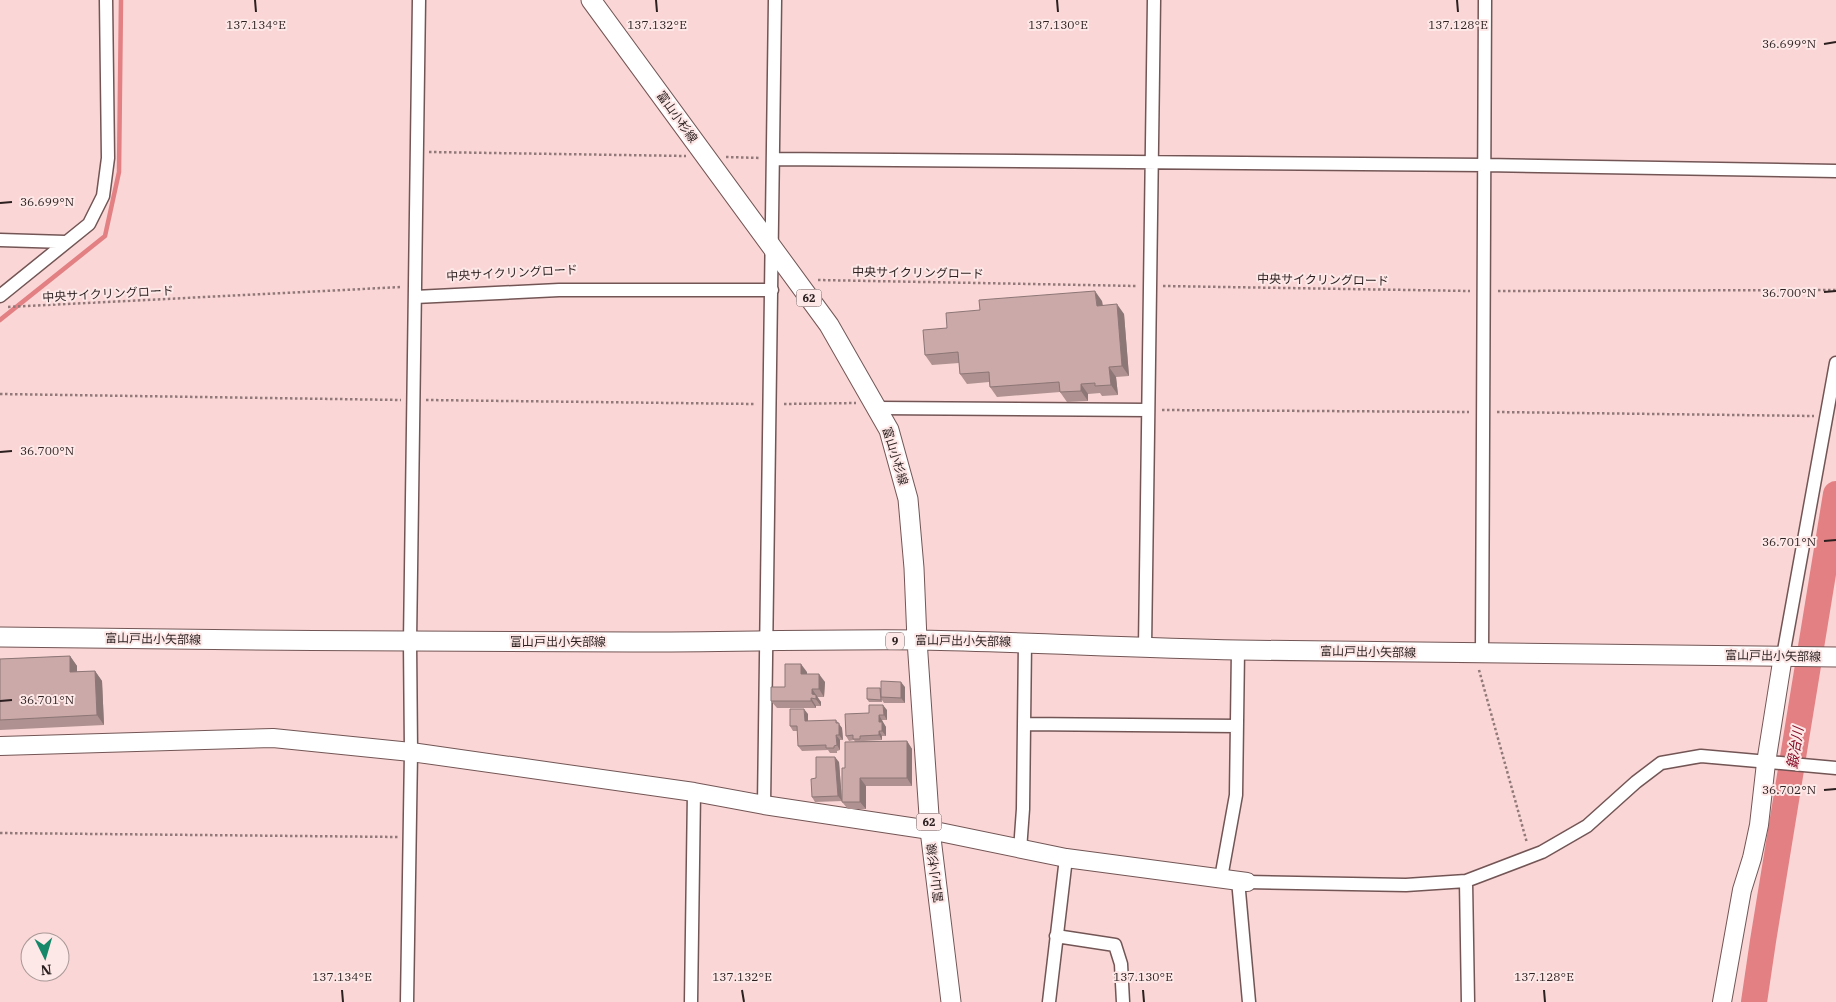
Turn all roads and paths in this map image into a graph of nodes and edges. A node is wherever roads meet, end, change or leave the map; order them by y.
1 (106, 0) edge
2 (419, 0) edge
3 (591, 0) edge
4 (776, 0) edge
5 (1154, 0) edge
6 (1486, 0) edge
7 (417, 152) junction
8 (706, 156) junction
9 (774, 159) junction
10 (1152, 162) junction
11 (1485, 165) junction
12 (1836, 171) edge
13 (0, 240) edge
14 (65, 242) junction
15 (773, 249) junction
16 (796, 280) junction
17 (1150, 286) junction
18 (772, 290) junction
19 (1836, 290) edge
20 (1484, 291) junction
21 (415, 292) junction
22 (0, 296) edge
23 (0, 308) edge
24 (1836, 363) edge
25 (0, 394) edge
26 (413, 400) junction
27 (771, 404) junction
28 (876, 406) junction
29 (1148, 410) junction
30 (0, 637) edge
31 (917, 640) junction
32 (410, 642) junction
33 (766, 642) junction
34 (1025, 642) junction
35 (1145, 648) junction
36 (1238, 650) junction
37 (1479, 654) junction
38 (1787, 655) junction
39 (1833, 656) edge
40 (1024, 724) junction
41 (1237, 726) junction
42 (0, 746) edge
43 (411, 752) junction
44 (1770, 763) junction
45 (1836, 768) edge
46 (694, 792) junction
47 (764, 805) junction
48 (930, 830) junction
49 (0, 833) edge
50 (409, 837) junction
51 (1020, 850) junction
52 (1530, 856) junction
53 (1066, 858) junction
54 (1235, 880) junction
55 (1466, 881) junction
56 (1056, 936) junction
57 (407, 1002) edge
58 (691, 1002) edge
59 (950, 1002) edge
60 (1048, 1002) edge
61 (1123, 1002) edge
62 (1250, 1002) edge
63 (1468, 1002) edge
64 (1722, 1002) edge

1 - 14 street
2 - 7 street
3 - 8 main road, 富山小杉線 / 62
4 - 9 street
5 - 10 street
6 - 11 street
7 - 8 path
7 - 21 street
8 - 9 path
8 - 15 main road, 富山小杉線 / 62
9 - 10 street
9 - 15 street
10 - 11 street
10 - 17 street
11 - 12 street
11 - 20 street
13 - 14 street
14 - 22 street
15 - 16 main road, 富山小杉線 / 62
15 - 18 street
16 - 17 path, 中央サイクリングロード
16 - 28 main road, 富山小杉線 / 62
17 - 20 path, 中央サイクリングロード
17 - 29 street
18 - 21 street
18 - 27 street
19 - 20 path, 中央サイクリングロード
20 - 37 street
21 - 23 path, 中央サイクリングロード
21 - 26 street
24 - 38 street
25 - 26 path
26 - 27 path
26 - 32 street
27 - 28 path
27 - 33 street
28 - 29 street
28 - 31 main road, 富山小杉線 / 62
29 - 35 street
30 - 32 main road, 富山戸出小矢部線 / 9
31 - 33 main road, 富山戸出小矢部線 / 9
31 - 34 main road, 富山戸出小矢部線 / 9
31 - 48 main road, 富山小杉線 / 62
32 - 33 main road, 富山戸出小矢部線 / 9
32 - 43 street
33 - 47 street
34 - 35 main road, 富山戸出小矢部線 / 9
34 - 40 street
35 - 36 main road, 富山戸出小矢部線 / 9
36 - 37 main road, 富山戸出小矢部線 / 9
36 - 41 street
37 - 38 main road, 富山戸出小矢部線 / 9
37 - 52 path
38 - 39 main road, 富山戸出小矢部線 / 9
38 - 44 street
40 - 41 street
40 - 51 street
41 - 54 street
42 - 43 street
43 - 46 street
43 - 50 street
44 - 45 street
44 - 52 street
44 - 64 street
46 - 47 street
46 - 58 street
47 - 48 street
48 - 51 street
48 - 59 main road, 富山小杉線 / 62
49 - 50 path
50 - 57 street
51 - 53 street
52 - 55 street
53 - 54 street
53 - 56 street
54 - 55 street
54 - 62 street
55 - 63 street
56 - 60 street
56 - 61 street

